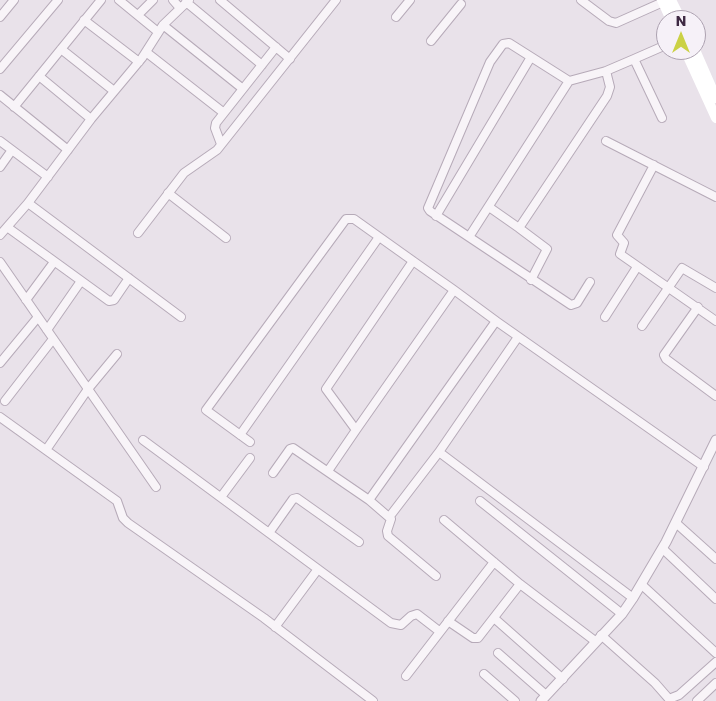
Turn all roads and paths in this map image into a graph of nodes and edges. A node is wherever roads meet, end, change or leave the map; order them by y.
1 (14, 0) edge
2 (58, 0) edge
3 (101, 0) edge
4 (119, 0) edge
5 (153, 0) edge
6 (173, 0) edge
7 (220, 0) edge
8 (336, 0) edge
9 (410, 0) edge
10 (581, 0) edge
11 (461, 1) edge
12 (666, 1) edge
13 (185, 3) edge
14 (138, 15) junction
15 (0, 17) edge
16 (396, 17) dead end
17 (84, 20) junction
18 (160, 28) junction
19 (431, 41) dead end
20 (276, 47) junction
21 (61, 49) junction
22 (656, 49) edge
23 (146, 52) junction
24 (531, 57) junction
25 (290, 59) junction
26 (634, 59) junction
27 (690, 60) edge
28 (699, 60) edge
29 (139, 62) junction
30 (262, 65) junction
31 (0, 69) edge
32 (606, 71) junction
33 (39, 76) junction
34 (568, 81) junction
35 (243, 89) junction
36 (114, 91) junction
37 (0, 96) edge
38 (716, 98) edge
39 (14, 107) junction
40 (224, 113) junction
41 (662, 118) dead end
42 (716, 118) edge
43 (91, 119) junction
44 (0, 141) edge
45 (606, 141) dead end
46 (221, 144) junction
47 (12, 150) junction
48 (68, 150) junction
49 (654, 165) junction
50 (0, 166) edge
51 (48, 177) junction
52 (168, 193) junction
53 (716, 197) edge
54 (28, 203) junction
55 (489, 207) junction
56 (436, 216) junction
57 (7, 227) junction
58 (520, 228) junction
59 (138, 233) dead end
60 (0, 235) edge
61 (379, 237) junction
62 (469, 237) junction
63 (226, 238) dead end
64 (0, 262) edge
65 (54, 262) junction
66 (413, 262) junction
67 (637, 267) junction
68 (129, 278) junction
69 (531, 280) junction
70 (82, 281) junction
71 (590, 282) dead end
72 (716, 288) edge
73 (668, 289) junction
74 (454, 290) junction
75 (26, 300) junction
76 (698, 307) junction
77 (38, 317) junction
78 (181, 317) dead end
79 (605, 317) dead end
80 (496, 321) junction
81 (716, 321) edge
82 (642, 326) dead end
83 (47, 330) junction
84 (518, 337) junction
85 (53, 339) junction
86 (117, 354) dead end
87 (0, 363) edge
88 (88, 389) junction
89 (716, 396) edge
90 (5, 401) dead end
91 (0, 417) edge
92 (356, 430) junction
93 (240, 436) junction
94 (143, 440) dead end
95 (250, 442) dead end
96 (716, 442) edge
97 (46, 450) junction
98 (439, 452) junction
99 (250, 458) dead end
100 (704, 468) junction
101 (328, 471) junction
102 (273, 472) dead end
103 (156, 487) dead end
104 (221, 497) junction
105 (368, 500) junction
106 (480, 501) dead end
107 (390, 516) junction
108 (444, 520) dead end
109 (676, 522) junction
110 (269, 533) junction
111 (359, 542) dead end
112 (662, 549) junction
113 (716, 559) edge
114 (494, 562) junction
115 (318, 569) junction
116 (436, 576) dead end
117 (520, 584) junction
118 (642, 585) junction
119 (633, 598) junction
120 (716, 599) edge
121 (622, 614) junction
122 (494, 618) junction
123 (448, 621) junction
124 (275, 627) junction
125 (439, 632) junction
126 (598, 638) junction
127 (498, 653) dead end
128 (716, 653) edge
129 (716, 662) edge
130 (484, 674) dead end
131 (406, 676) dead end
132 (563, 679) junction
133 (716, 684) edge
134 (544, 698) edge
135 (374, 701) edge
136 (515, 701) edge
137 (697, 701) edge

1 - 15 street
2 - 31 street
3 - 17 street
4 - 14 street
5 - 14 street
6 - 13 street
7 - 20 street
8 - 25 street
9 - 16 street
10 - 12 street
11 - 19 street
13 - 18 street
13 - 30 street
14 - 18 street
17 - 21 street
17 - 29 street
18 - 23 street
18 - 35 street
20 - 25 street
20 - 30 street
21 - 33 street
21 - 36 street
22 - 26 street
23 - 29 street
23 - 40 street
24 - 34 street
24 - 56 street
24 - 56 street
25 - 46 street
26 - 32 street
26 - 41 street
27 - 42 main road
28 - 38 main road
29 - 36 street
30 - 35 street
32 - 34 street
32 - 58 street
33 - 39 street
33 - 43 street
34 - 55 street
35 - 40 street
36 - 43 street
37 - 39 street
39 - 48 street
40 - 46 street
43 - 48 street
44 - 47 street
45 - 49 street
46 - 52 street
47 - 50 street
47 - 51 street
48 - 51 street
49 - 53 street
49 - 67 street
51 - 54 street
52 - 59 street
52 - 63 street
54 - 57 street
54 - 68 street
55 - 58 street
55 - 62 street
56 - 62 street
57 - 60 street
57 - 65 street
58 - 69 street
61 - 66 street
61 - 93 street
61 - 93 street
62 - 69 street
64 - 75 street
65 - 70 street
65 - 75 street
66 - 74 street
66 - 92 street
67 - 73 street
67 - 79 street
68 - 70 street
68 - 78 street
69 - 71 street
70 - 83 street
72 - 73 street
73 - 76 street
73 - 82 street
74 - 80 street
74 - 92 street
75 - 77 street
76 - 81 street
76 - 89 street
77 - 83 street
77 - 87 street
80 - 84 street
80 - 105 street
83 - 85 street
84 - 98 street
84 - 100 street
85 - 88 street
85 - 90 street
86 - 88 street
88 - 97 street
88 - 103 street
91 - 97 street
92 - 101 street
93 - 95 street
94 - 104 street
96 - 100 street
97 - 124 street
98 - 107 street
98 - 119 street
99 - 104 street
100 - 109 street
101 - 102 street
101 - 105 street
104 - 110 street
105 - 107 street
106 - 121 street
107 - 116 street
108 - 114 street
109 - 112 street
109 - 113 street
110 - 111 street
110 - 115 street
112 - 118 street
112 - 120 street
114 - 117 street
114 - 123 street
115 - 124 street
115 - 125 street
117 - 122 street
117 - 126 street
118 - 119 street
118 - 128 street
119 - 121 street
121 - 126 street
122 - 123 street
122 - 132 street
123 - 125 street
124 - 135 street
125 - 131 street
126 - 129 street
126 - 132 street
127 - 134 street
130 - 136 street
132 - 134 street
133 - 137 street

